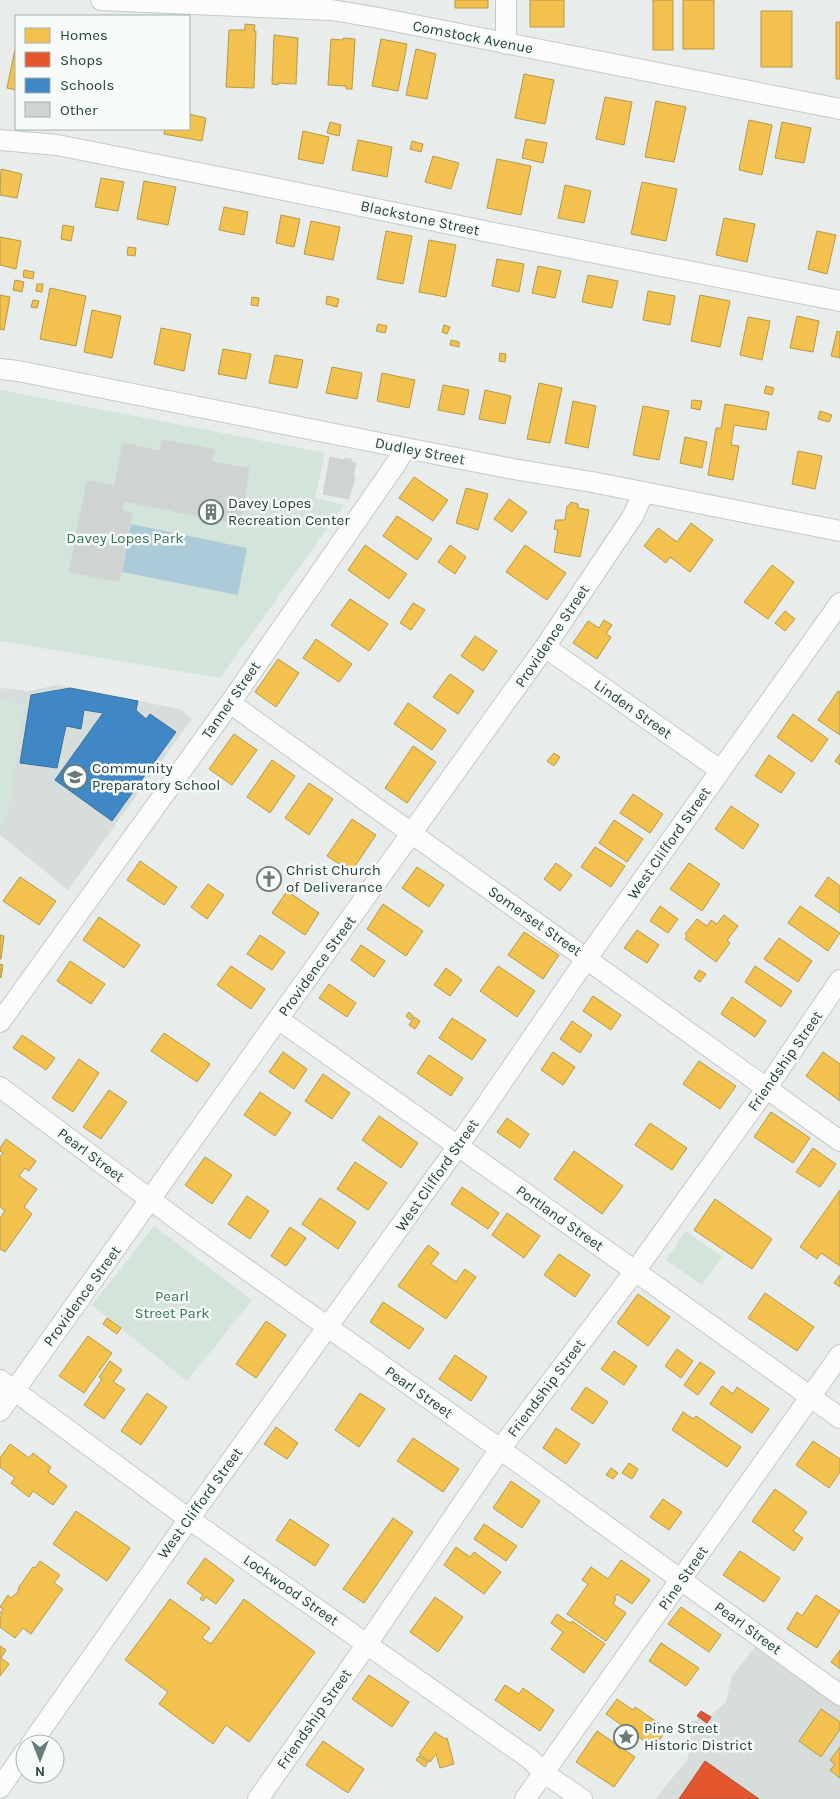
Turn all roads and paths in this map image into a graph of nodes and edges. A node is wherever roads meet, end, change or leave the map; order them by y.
1 (101, 0) edge
2 (506, 0) edge
3 (506, 44) junction
4 (840, 109) edge
5 (0, 140) edge
6 (840, 301) edge
7 (0, 369) edge
8 (405, 448) junction
9 (644, 492) junction
10 (840, 531) edge
11 (840, 603) edge
12 (545, 648) junction
13 (230, 703) junction
14 (720, 770) junction
15 (412, 834) junction
16 (587, 958) junction
17 (840, 980) edge
18 (278, 1020) junction
19 (0, 1022) edge
20 (0, 1087) edge
21 (766, 1089) junction
22 (840, 1141) edge
23 (458, 1146) junction
24 (150, 1200) junction
25 (635, 1271) junction
26 (327, 1328) junction
27 (840, 1355) edge
28 (7, 1385) edge
29 (810, 1397) junction
30 (0, 1411) edge
31 (840, 1418) edge
32 (500, 1449) junction
33 (189, 1519) junction
34 (682, 1580) junction
35 (367, 1644) junction
36 (840, 1695) edge
37 (38, 1734) edge
38 (15, 1766) edge
39 (544, 1773) junction
40 (0, 1788) edge
41 (258, 1799) edge
42 (525, 1799) edge
43 (582, 1799) edge

1 - 3 street, Comstock Avenue
2 - 3 street
3 - 4 street, Comstock Avenue
5 - 6 street, Blackstone Street
7 - 8 street, Dudley Street
8 - 9 street, Dudley Street
8 - 13 street, Tanner Street
9 - 10 street, Dudley Street
9 - 12 street, Providence Street
11 - 14 street, West Clifford Street
12 - 14 street, Linden Street
12 - 15 street, Providence Street
13 - 15 street, Somerset Street
13 - 19 street, Tanner Street
14 - 16 street, West Clifford Street
15 - 16 street, Somerset Street
15 - 18 street, Providence Street
16 - 21 street, Somerset Street
16 - 23 street, West Clifford Street
17 - 21 street, Friendship Street
18 - 23 street, Portland Street
18 - 24 street, Providence Street
20 - 24 street, Pearl Street
21 - 22 street, Somerset Street
21 - 25 street, Friendship Street
23 - 25 street, Portland Street
23 - 26 street, West Clifford Street
24 - 26 street, Pearl Street
24 - 28 street, Providence Street
25 - 29 street, Portland Street
25 - 32 street, Friendship Street
26 - 32 street, Pearl Street
26 - 33 street, West Clifford Street
27 - 29 street, Pine Street
28 - 30 street, Providence Street
28 - 33 street, Lockwood Street
29 - 31 street, Portland Street
29 - 34 street, Pine Street
32 - 34 street, Pearl Street
32 - 35 street, Friendship Street
33 - 35 street, Lockwood Street
33 - 37 street, West Clifford Street
34 - 36 street, Pearl Street
34 - 39 street, Pine Street
35 - 39 street, Lockwood Street
35 - 41 street, Friendship Street
38 - 40 street
39 - 42 street, Pine Street
39 - 43 street, Lockwood Street

